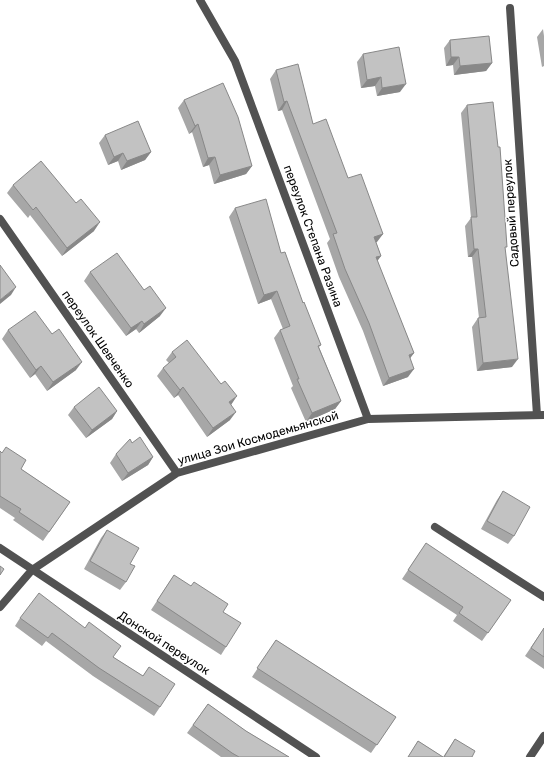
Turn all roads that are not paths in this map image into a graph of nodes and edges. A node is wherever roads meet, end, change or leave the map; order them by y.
1 (200, 0) edge
2 (510, 8) dead end
3 (0, 219) edge
4 (540, 415) edge
5 (368, 419) junction
6 (177, 473) junction
7 (435, 527) dead end
8 (0, 548) edge
9 (32, 570) junction
10 (544, 597) edge
11 (0, 607) edge
12 (544, 736) edge
13 (316, 757) edge
14 (530, 757) edge

1 - 5 street, переулок Степана Разина
2 - 4 street, Садовый переулок
3 - 6 street, переулок Шевченко
4 - 5 street, улица Зои Космодемьянской
5 - 6 street, улица Зои Космодемьянской
6 - 9 street, улица Зои Космодемьянской
7 - 10 street
8 - 9 street, Донской переулок
9 - 11 street, улица Зои Космодемьянской
9 - 13 street, Донской переулок
12 - 14 street

